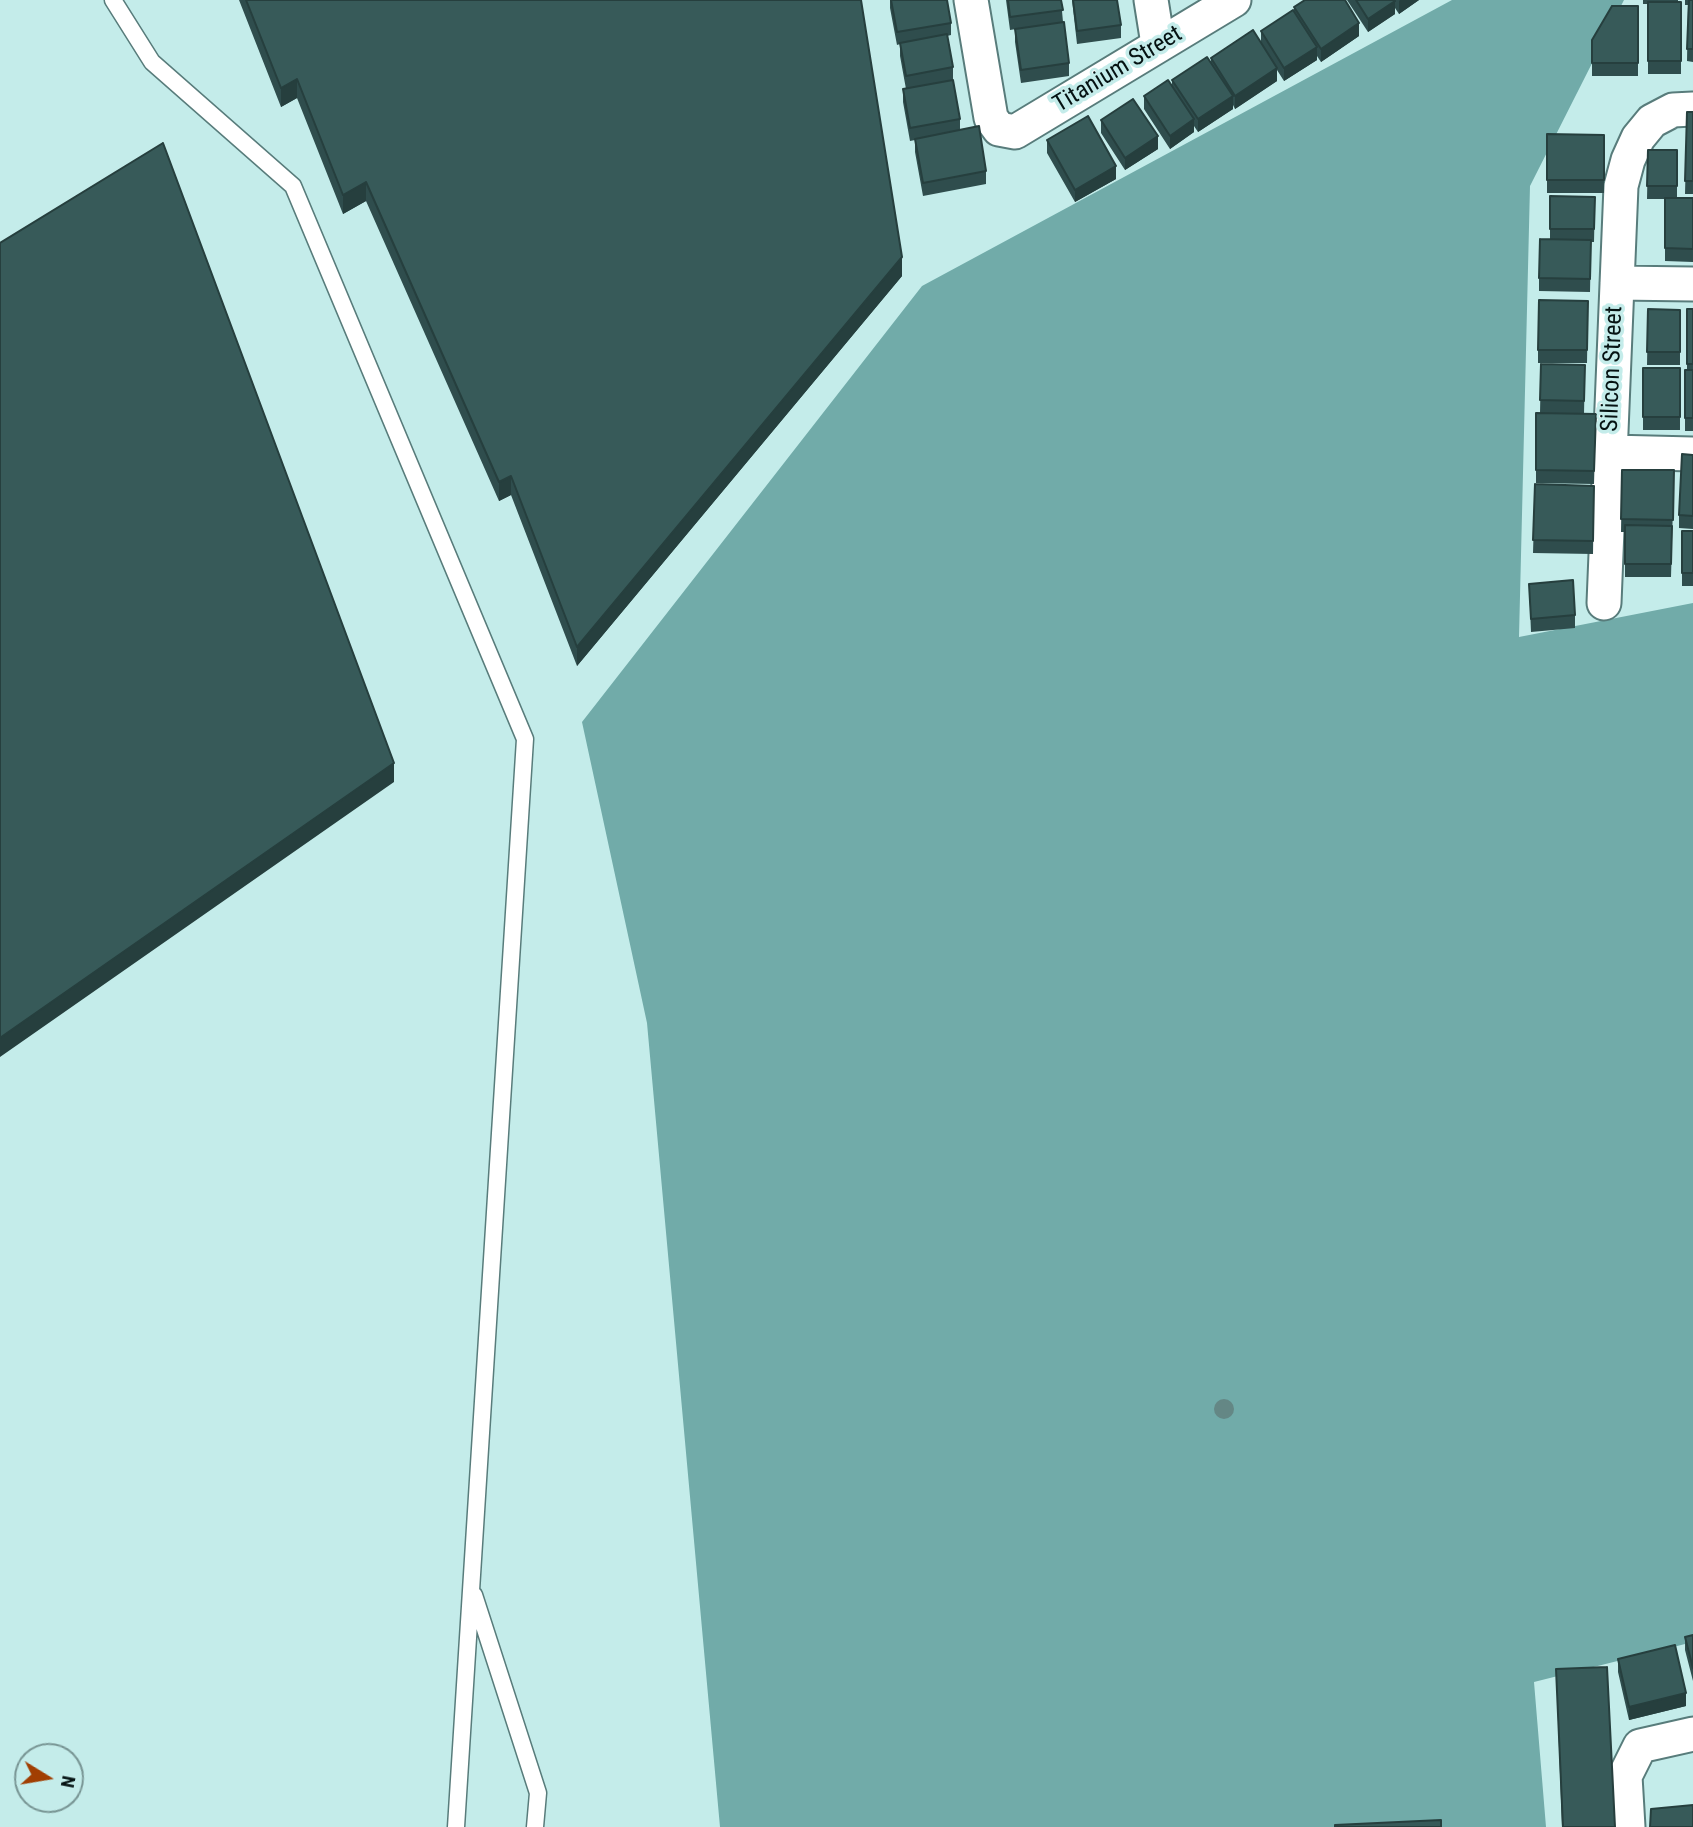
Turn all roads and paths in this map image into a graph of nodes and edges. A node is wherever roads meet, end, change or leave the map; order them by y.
1 (114, 0) edge
2 (971, 0) edge
3 (1151, 0) edge
4 (1234, 0) edge
5 (1158, 44) junction
6 (1693, 109) edge
7 (1617, 283) junction
8 (1693, 284) edge
9 (1610, 452) junction
10 (1693, 454) edge
11 (1604, 603) dead end
12 (471, 1585) junction
13 (1693, 1734) edge
14 (456, 1827) edge
15 (535, 1827) edge
16 (1628, 1827) edge

1 - 12 lane
2 - 5 street, Titanium Street
3 - 5 street
4 - 5 street, Titanium Street
6 - 7 street, Silicon Street
7 - 8 street
7 - 9 street, Silicon Street
9 - 10 street
9 - 11 street, Silicon Street
12 - 14 lane
12 - 15 lane
13 - 16 street

